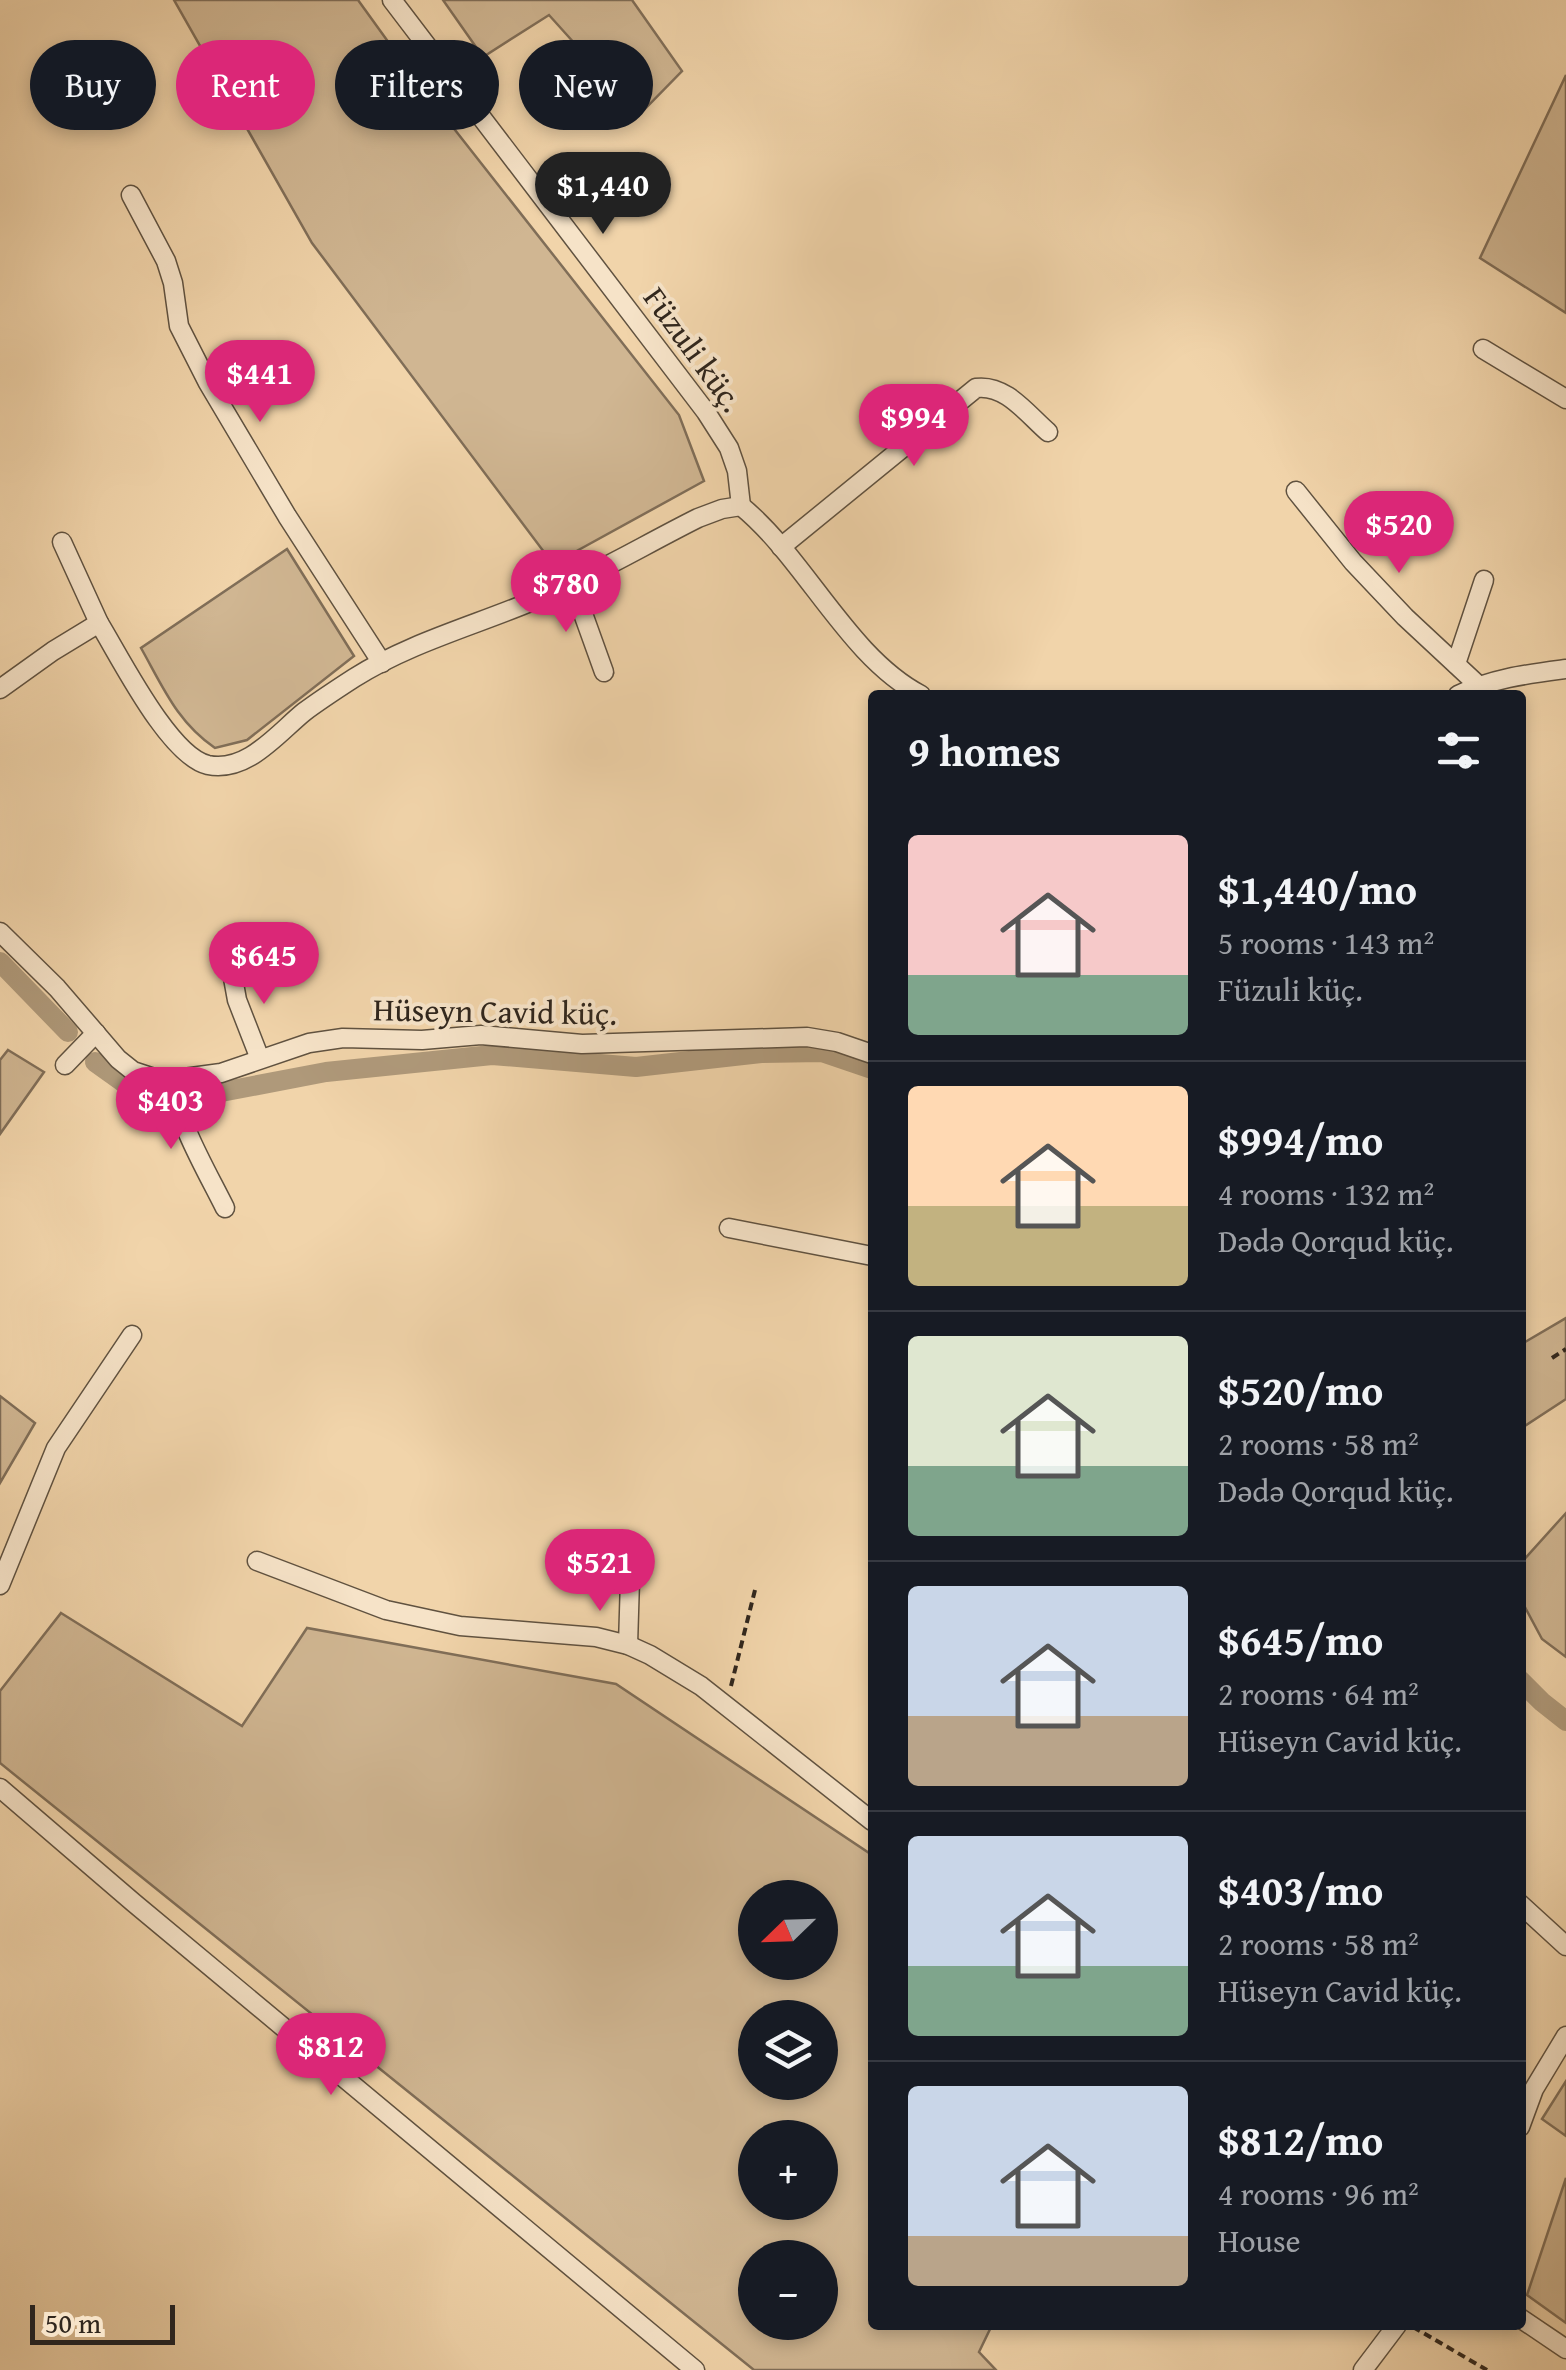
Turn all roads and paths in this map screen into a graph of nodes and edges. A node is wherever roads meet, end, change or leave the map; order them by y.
1 (392, 0) edge
2 (131, 195) dead end
3 (1483, 349) dead end
4 (1566, 399) edge
5 (1048, 432) dead end
6 (1296, 492) dead end
7 (741, 506) junction
8 (62, 542) dead end
9 (781, 547) junction
10 (1484, 580) dead end
11 (572, 583) junction
12 (99, 622) junction
13 (382, 663) junction
14 (1456, 664) junction
15 (1566, 669) edge
16 (604, 672) dead end
17 (1478, 685) junction
18 (0, 689) edge
19 (914, 690) edge
20 (1468, 690) edge
21 (0, 932) edge
22 (231, 967) dead end
23 (96, 1033) junction
24 (868, 1053) edge
25 (260, 1060) junction
26 (65, 1065) dead end
27 (171, 1078) junction
28 (225, 1208) dead end
29 (729, 1228) dead end
30 (868, 1255) edge
31 (132, 1335) dead end
32 (1566, 1349) edge
33 (1552, 1358) dead end
34 (631, 1548) dead end
35 (257, 1561) dead end
36 (0, 1584) edge
37 (756, 1586) dead end
38 (628, 1645) junction
39 (726, 1706) junction
40 (0, 1788) edge
41 (868, 1818) edge
42 (1526, 1909) edge
43 (1566, 1946) edge
44 (1566, 2036) edge
45 (1526, 2111) edge
46 (1526, 2322) edge
47 (1393, 2330) edge
48 (1417, 2330) edge
49 (1566, 2348) edge
50 (695, 2370) edge
51 (1363, 2370) edge
52 (1487, 2370) edge

1 - 7 street, Füzuli küç.
2 - 13 street
3 - 4 street
5 - 9 street
6 - 14 street
7 - 9 street
7 - 11 street
8 - 12 street
9 - 19 street
10 - 14 street
11 - 13 street
11 - 16 street
12 - 13 street
12 - 18 street
14 - 17 street
15 - 17 street
17 - 20 street
21 - 23 street, Hüseyn Cavid küç.
22 - 25 street
23 - 26 street
23 - 27 street, Hüseyn Cavid küç.
24 - 25 street, Hüseyn Cavid küç.
25 - 27 street, Hüseyn Cavid küç.
27 - 28 street
29 - 30 street
31 - 36 street
32 - 33 path
34 - 38 street
35 - 38 street
37 - 39 path
38 - 39 street
39 - 41 street
40 - 50 street
42 - 43 street
44 - 45 street
46 - 49 street
47 - 51 street
48 - 52 path

